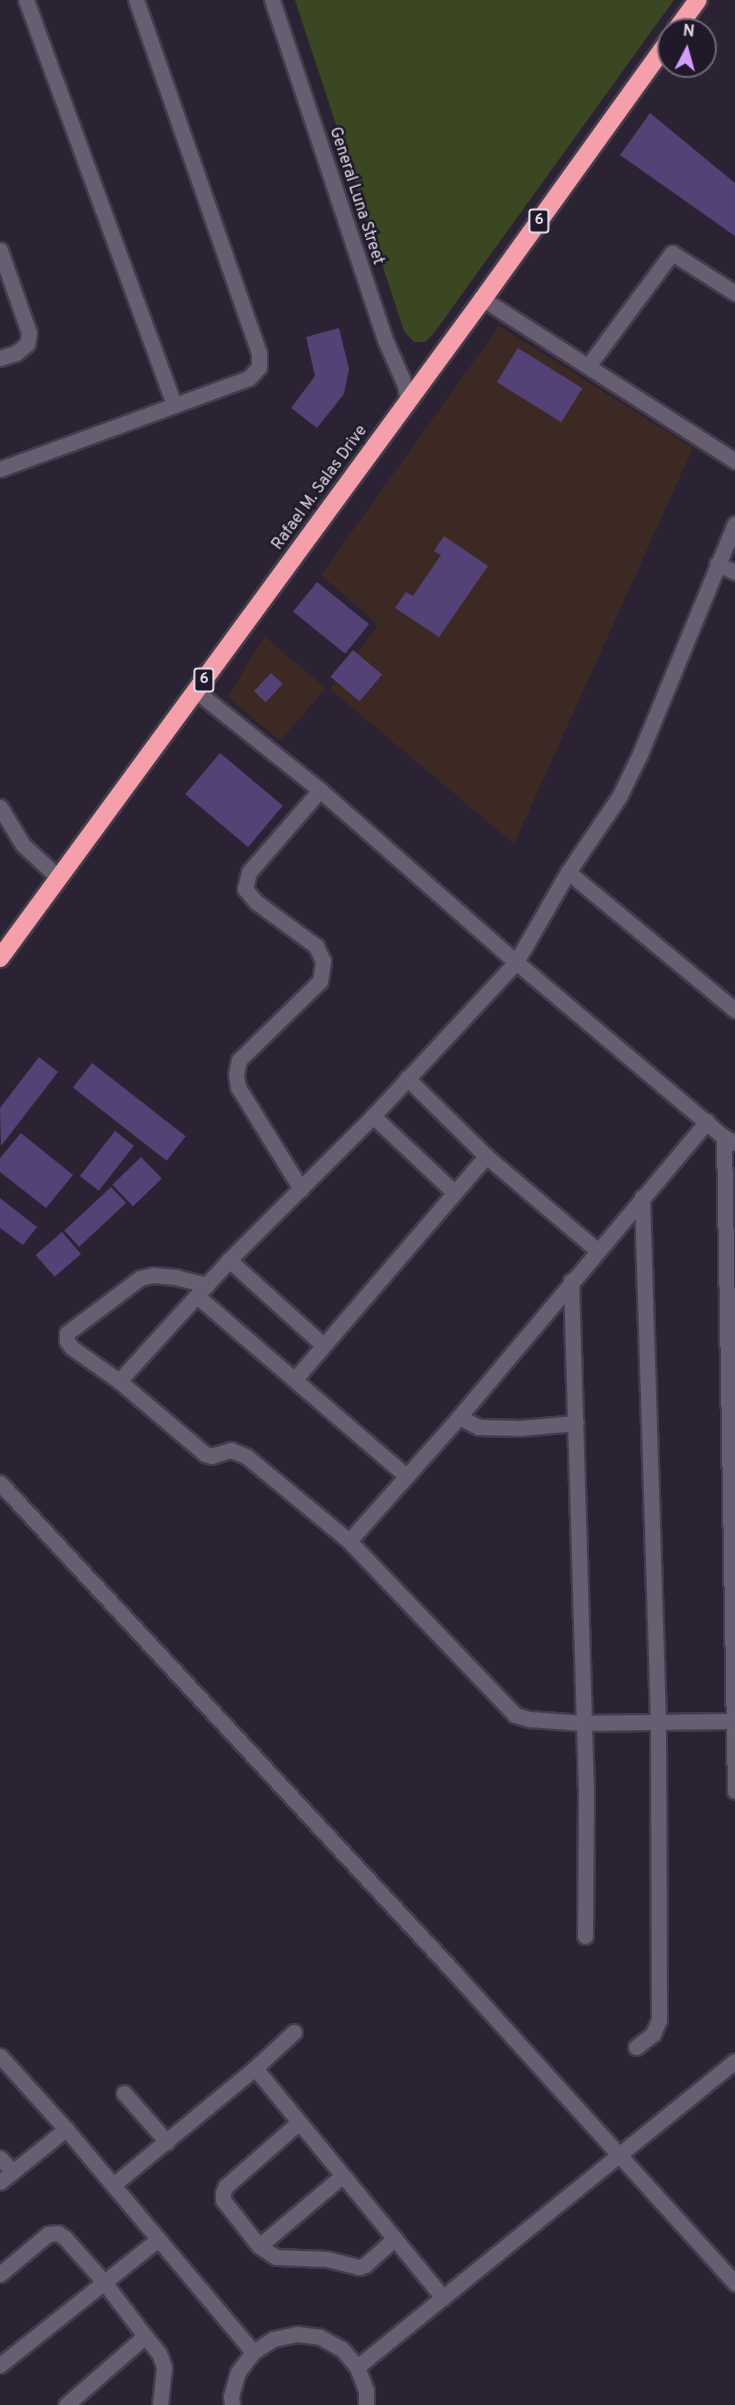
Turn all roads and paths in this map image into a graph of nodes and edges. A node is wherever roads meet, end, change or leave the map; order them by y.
1 (26, 0) edge
2 (136, 0) edge
3 (272, 0) edge
4 (698, 0) edge
5 (685, 18) edge
6 (657, 57) edge
7 (0, 249) edge
8 (734, 291) edge
9 (483, 299) junction
10 (0, 358) edge
11 (588, 366) junction
12 (408, 402) junction
13 (174, 405) junction
14 (735, 461) edge
15 (0, 469) edge
16 (735, 524) edge
17 (717, 564) junction
18 (735, 572) edge
19 (196, 691) junction
20 (320, 790) junction
21 (0, 807) edge
22 (568, 872) junction
23 (56, 874) junction
24 (0, 958) edge
25 (516, 962) junction
26 (735, 1010) edge
27 (407, 1078) junction
28 (373, 1116) junction
29 (707, 1121) junction
30 (729, 1140) edge
31 (486, 1156) junction
32 (302, 1189) junction
33 (455, 1193) junction
34 (642, 1197) junction
35 (597, 1251) junction
36 (229, 1260) junction
37 (731, 1277) edge
38 (571, 1281) junction
39 (202, 1291) junction
40 (323, 1345) junction
41 (295, 1379) junction
42 (119, 1381) junction
43 (459, 1417) junction
44 (576, 1423) junction
45 (405, 1475) junction
46 (0, 1483) edge
47 (349, 1541) junction
48 (734, 1721) edge
49 (658, 1722) junction
50 (584, 1723) junction
51 (735, 1791) edge
52 (585, 1936) dead end
53 (294, 2032) dead end
54 (636, 2047) dead end
55 (0, 2056) edge
56 (735, 2061) edge
57 (255, 2068) junction
58 (124, 2093) dead end
59 (298, 2123) junction
60 (66, 2129) junction
61 (166, 2142) junction
62 (619, 2156) junction
63 (0, 2157) edge
64 (12, 2171) junction
65 (342, 2176) junction
66 (0, 2182) edge
67 (113, 2185) junction
68 (395, 2238) junction
69 (157, 2240) junction
70 (260, 2246) junction
71 (0, 2274) edge
72 (104, 2282) junction
73 (735, 2283) edge
74 (443, 2298) junction
75 (145, 2336) junction
76 (252, 2352) junction
77 (0, 2365) edge
78 (357, 2367) junction
79 (66, 2405) edge
80 (160, 2405) edge
81 (232, 2405) edge
82 (366, 2405) edge

1 - 13 street
2 - 13 street
3 - 12 street, General Luna Street
4 - 5 highway
6 - 9 highway, Rafael M. Salas Drive / 6
7 - 10 street
8 - 11 street
9 - 11 street
9 - 12 highway, Rafael M. Salas Drive / 6
11 - 14 street
12 - 19 highway, Rafael M. Salas Drive / 6
13 - 15 street
16 - 17 street
17 - 18 street
17 - 22 street
19 - 20 street
19 - 23 highway, Rafael M. Salas Drive / 6
20 - 25 street
20 - 32 street
21 - 23 street
22 - 25 street
22 - 26 street
23 - 24 highway, Rafael M. Salas Drive / 6
25 - 27 street
25 - 29 street
27 - 28 street
27 - 31 street
28 - 32 street
28 - 33 street
29 - 30 street
29 - 34 street
30 - 37 street
31 - 33 street
31 - 35 street
32 - 36 street
33 - 40 street
34 - 35 street
34 - 49 street
35 - 38 street
36 - 39 street
36 - 40 street
37 - 48 street
38 - 43 street
38 - 44 street
39 - 41 street
39 - 42 street
39 - 42 street
40 - 41 street
41 - 45 street
42 - 47 street
43 - 44 street
43 - 45 street
44 - 50 street
45 - 47 street
46 - 62 street
47 - 50 street
48 - 49 street
48 - 51 street
49 - 50 street
49 - 54 street
50 - 52 street
53 - 57 street
55 - 60 street
56 - 62 street
57 - 59 street
57 - 61 street
58 - 61 street
59 - 65 street
59 - 70 street
60 - 64 street
60 - 67 street
61 - 67 street
62 - 73 street
62 - 74 street
63 - 64 street
64 - 66 street
65 - 68 street
65 - 70 street
67 - 69 street
68 - 70 street
68 - 74 street
69 - 72 street
69 - 76 street
71 - 72 street
72 - 75 street
72 - 77 street
74 - 78 street
75 - 79 street
75 - 80 street
76 - 78 street
76 - 81 street
78 - 82 street

